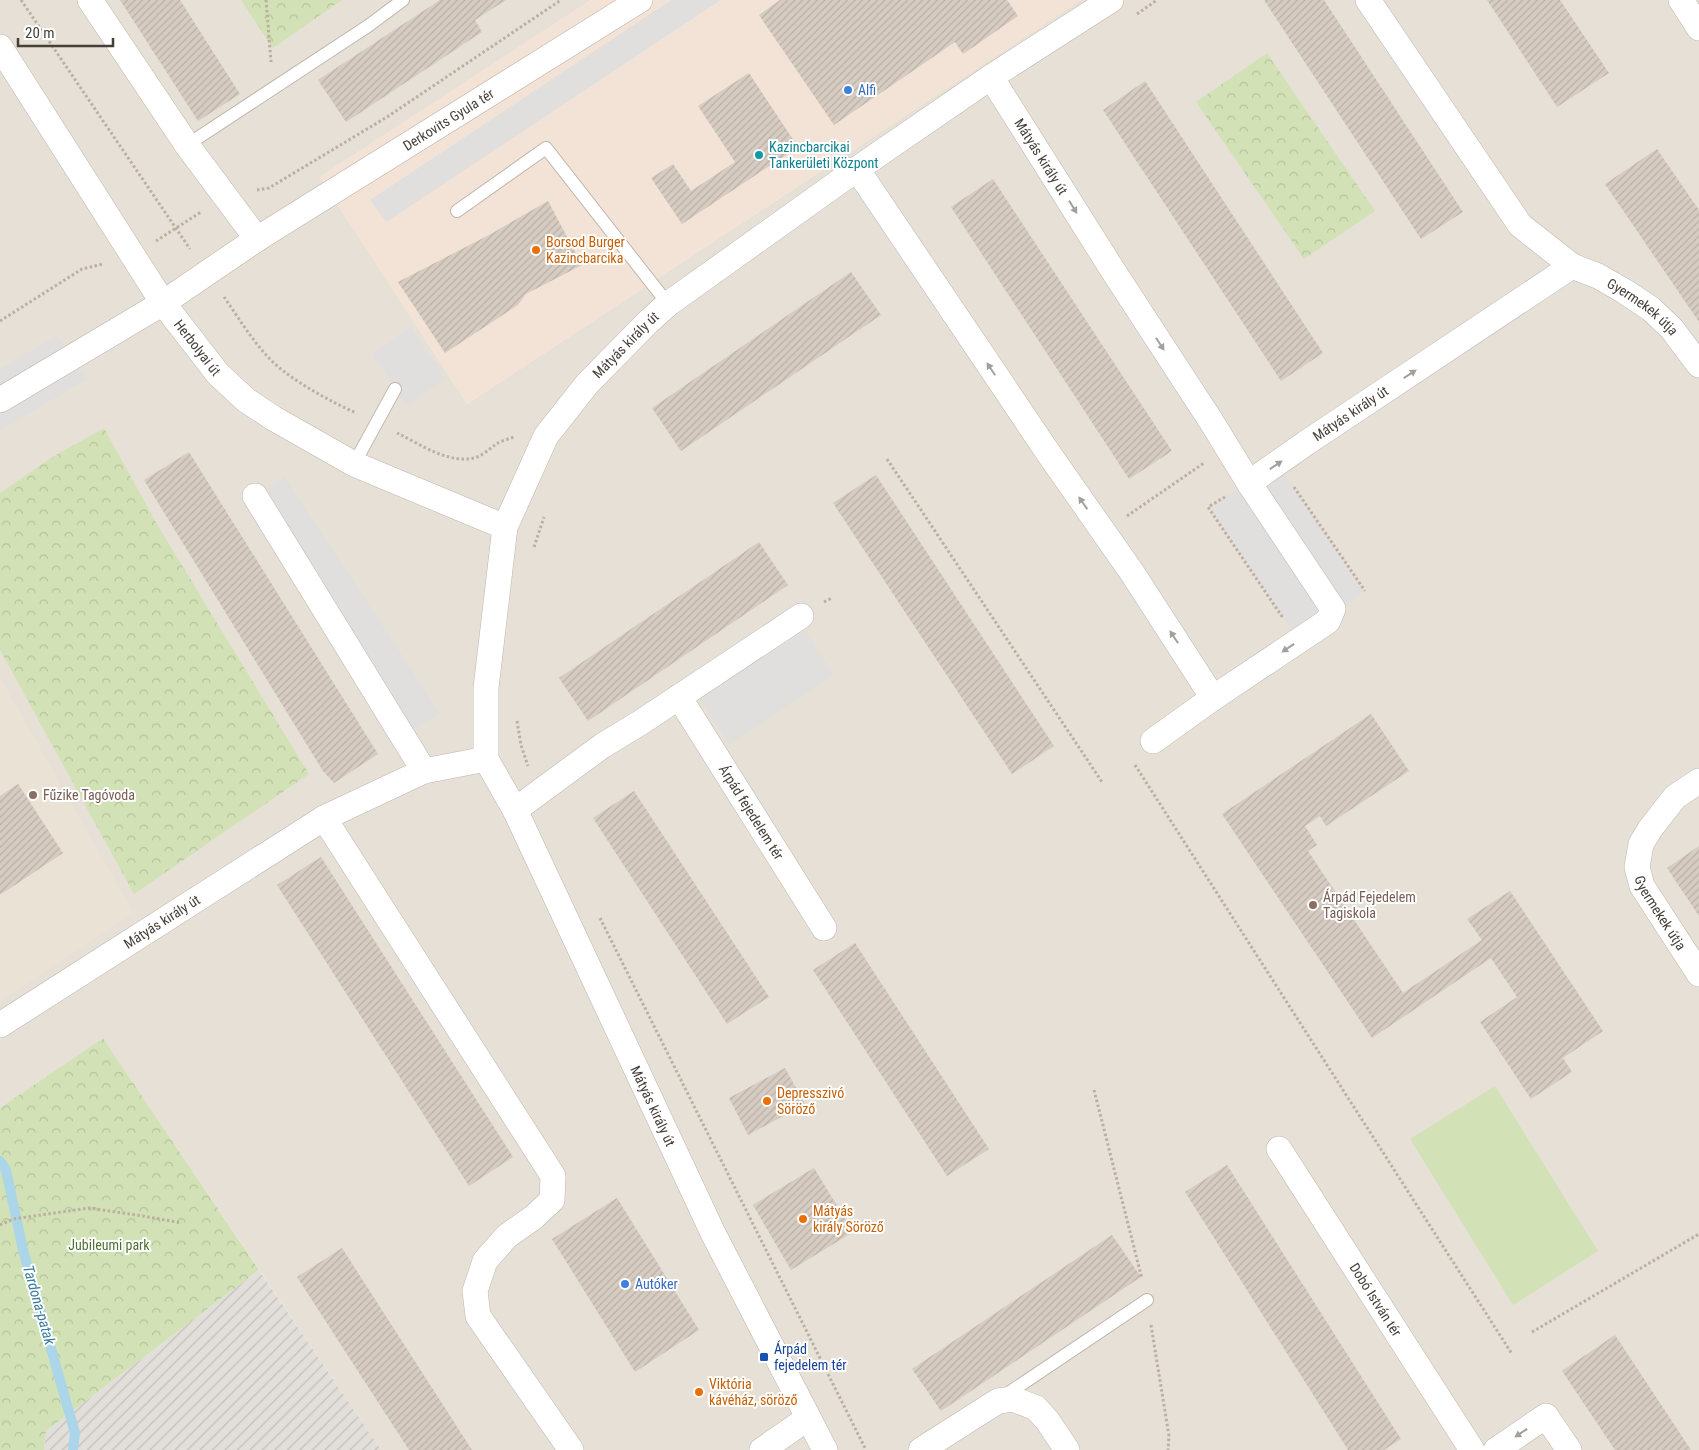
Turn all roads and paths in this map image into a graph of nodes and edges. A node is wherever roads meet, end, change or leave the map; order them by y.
1 (90, 0) edge
2 (266, 0) edge
3 (403, 0) edge
4 (561, 0) edge
5 (640, 0) edge
6 (1110, 0) edge
7 (1368, 0) edge
8 (1682, 0) edge
9 (1699, 28) edge
10 (0, 46) edge
11 (991, 77) junction
12 (273, 88) junction
13 (187, 145) junction
14 (857, 169) junction
15 (225, 196) junction
16 (457, 211) dead end
17 (257, 239) junction
18 (133, 257) junction
19 (1572, 266) junction
20 (163, 303) junction
21 (668, 304) junction
22 (0, 321) edge
23 (1699, 365) edge
24 (395, 389) dead end
25 (0, 400) edge
26 (1227, 447) junction
27 (887, 458) dead end
28 (354, 464) junction
29 (1278, 464) junction
30 (1238, 489) junction
31 (255, 496) dead end
32 (505, 527) junction
33 (1103, 532) junction
34 (1365, 591) dead end
35 (802, 616) dead end
36 (1299, 641) junction
37 (679, 697) junction
38 (1213, 698) junction
39 (1152, 740) dead end
40 (1131, 758) dead end
41 (486, 759) junction
42 (424, 771) junction
43 (1699, 781) edge
44 (1102, 782) dead end
45 (514, 810) junction
46 (324, 818) junction
47 (824, 928) dead end
48 (1699, 974) edge
49 (0, 1025) edge
50 (1094, 1090) dead end
51 (1279, 1149) dead end
52 (182, 1223) dead end
53 (0, 1225) edge
54 (1699, 1234) edge
55 (1147, 1300) junction
56 (1532, 1332) dead end
57 (1512, 1354) dead end
58 (998, 1401) junction
59 (808, 1418) junction
60 (570, 1450) edge
61 (762, 1450) edge
62 (825, 1450) edge
63 (921, 1450) edge
64 (1067, 1450) edge
65 (1168, 1450) edge
66 (1472, 1450) edge
67 (1496, 1450) edge
68 (1569, 1450) edge

1 - 13 street
2 - 12 path
3 - 12 lane
4 - 15 path
5 - 17 street, Derkovits Gyula tér
6 - 11 street, Mátyás király út
7 - 19 street
8 - 9 street
10 - 18 street, Herbolyai út
11 - 14 street, Mátyás király út
11 -> 26 street, Mátyás király út
12 - 13 lane
13 - 15 street
14 - 21 street, Mátyás király út
33 -> 14 street
15 - 17 street
15 - 18 path
16 - 21 lane
17 - 20 street, Derkovits Gyula tér
18 - 20 street, Herbolyai út
18 - 22 path
19 - 23 street, Gyermekek útja
29 -> 19 street, Mátyás király út
20 - 25 street, Derkovits Gyula tér
20 - 28 street, Herbolyai út
21 - 32 street, Mátyás király út
24 - 28 lane
26 - 30 street, Mátyás király út
26 - 33 path
27 - 44 path
28 - 32 street, Herbolyai út
30 -> 29 street, Mátyás király út
29 - 34 path
30 - 36 path
30 - 36 street
31 - 42 street
32 - 41 street, Mátyás király út
38 -> 33 street
35 - 37 street
36 -> 38 street
37 - 45 street
37 - 47 street, Árpád fejedelem tér
38 - 39 street
40 - 57 path
41 - 42 street, Mátyás király út
41 - 45 street, Mátyás király út
42 - 46 street, Mátyás király út
43 - 48 street, Gyermekek útja
45 - 59 street, Mátyás király út
46 - 49 street, Mátyás király út
46 - 60 street
50 - 55 path
51 - 66 street, Dobó István tér
52 - 53 path
54 - 56 path
55 - 58 lane
55 - 65 path
58 - 63 street
58 - 64 street
59 - 61 street
59 - 62 street, Mátyás király út
68 -> 67 street

